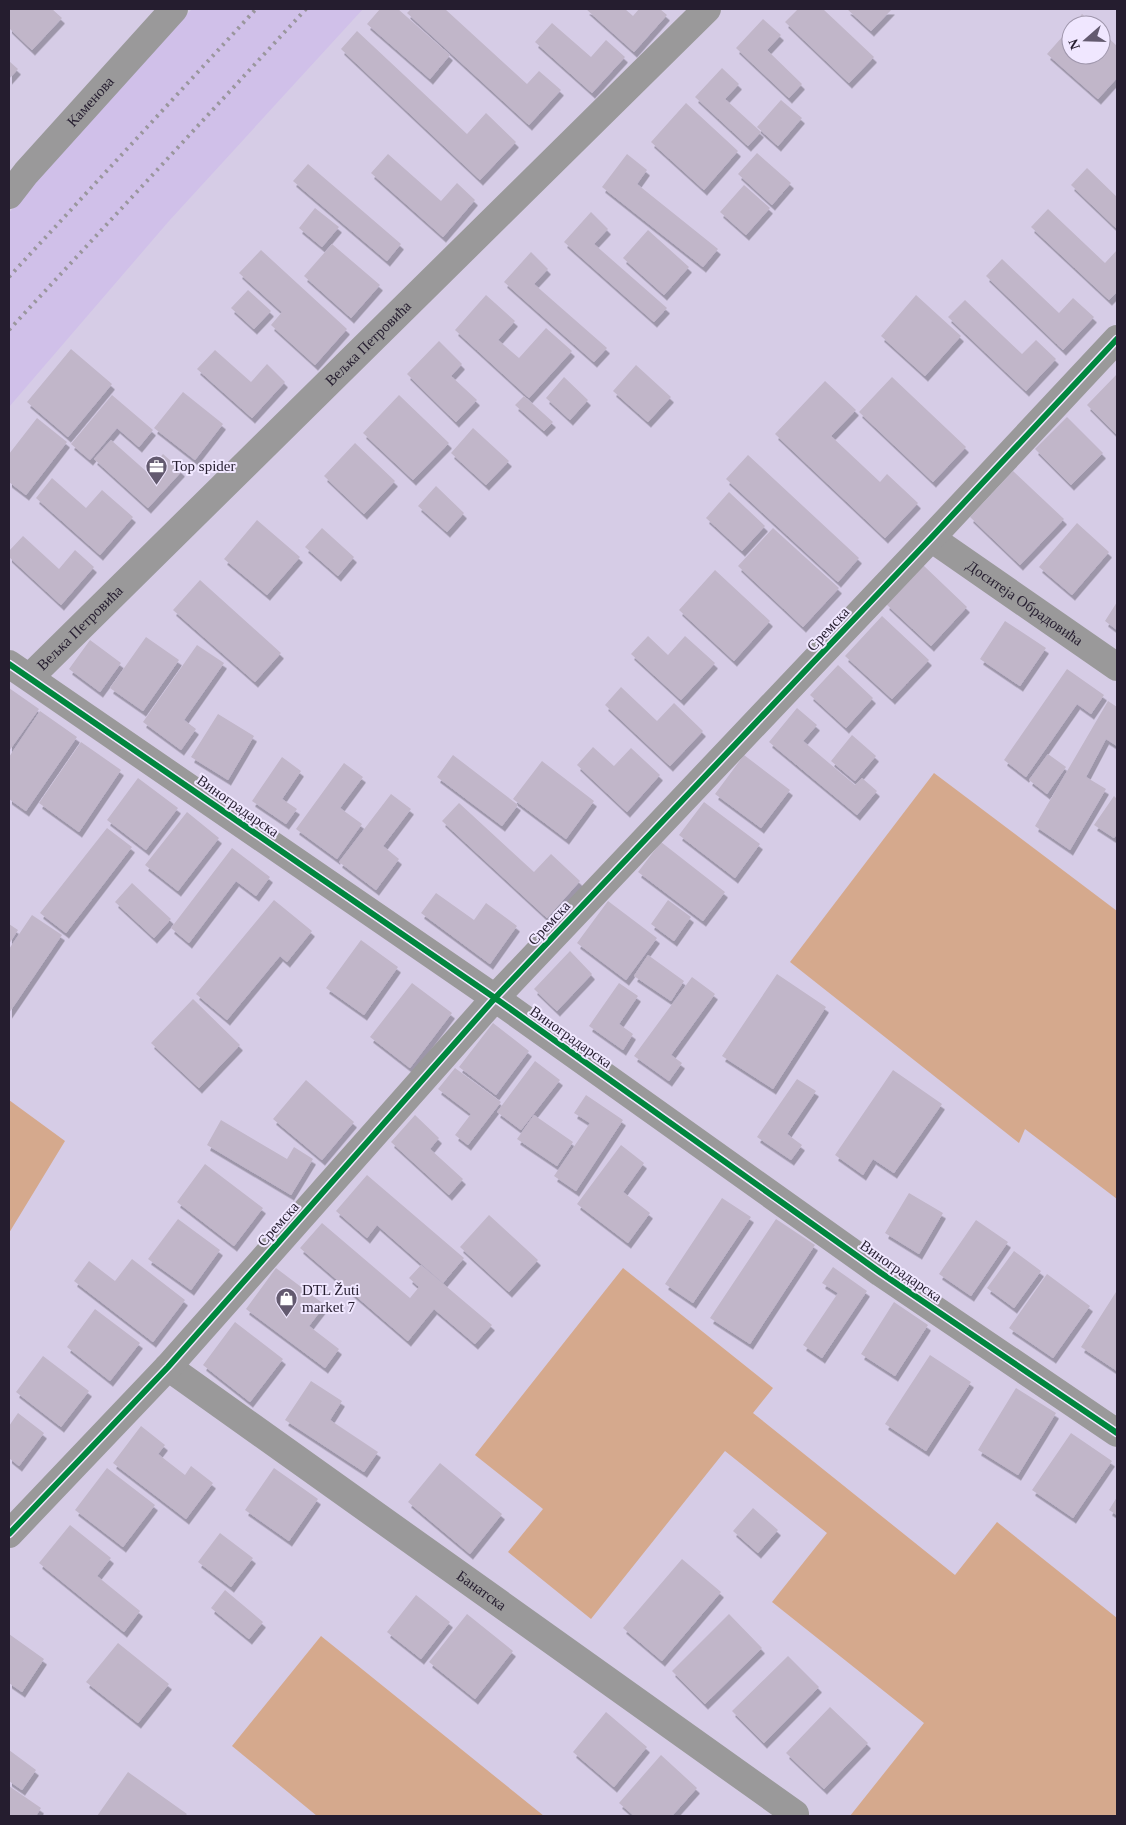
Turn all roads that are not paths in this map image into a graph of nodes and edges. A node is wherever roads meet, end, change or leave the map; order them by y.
1 (174, 9) edge
2 (708, 9) edge
3 (9, 195) edge
4 (1117, 339) edge
5 (931, 538) junction
6 (1117, 667) edge
7 (19, 671) edge
8 (495, 998) junction
9 (168, 1367) junction
10 (1117, 1433) edge
11 (9, 1534) edge
12 (796, 1814) dead end

1 - 3 street, Каменова
2 - 7 street, Вељка Петровића
4 - 5 street, Сремска
5 - 6 street, Доситеја Обрадовића
5 - 8 street, Сремска
7 - 8 street, Виноградарска
8 - 9 street, Сремска
8 - 10 street, Виноградарска
9 - 11 street, Сремска
9 - 12 street, Банатска

